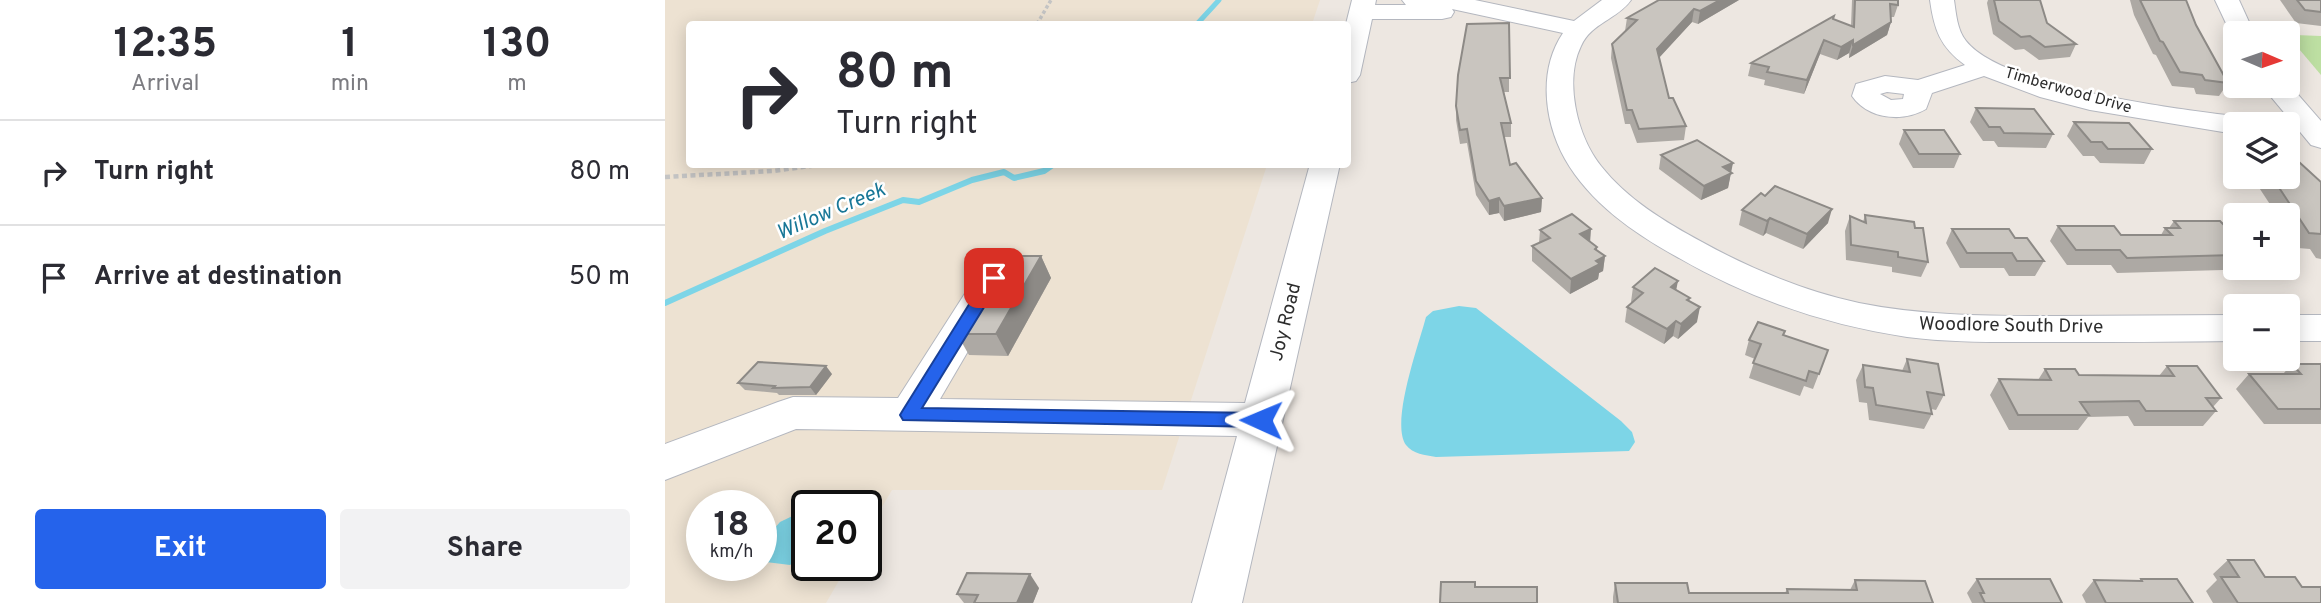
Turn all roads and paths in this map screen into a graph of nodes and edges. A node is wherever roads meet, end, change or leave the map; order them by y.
1 (1051, 0) edge
2 (1414, 0) edge
3 (1619, 0) edge
4 (1942, 0) edge
5 (2227, 0) edge
6 (1363, 6) edge
7 (1471, 8) junction
8 (1039, 21) edge
9 (2237, 21) edge
10 (1578, 29) junction
11 (1351, 58) edge
12 (1986, 67) junction
13 (1919, 88) dead end
14 (2286, 98) edge
15 (2223, 124) edge
16 (2300, 133) edge
17 (2319, 136) edge
18 (795, 168) edge
19 (1324, 168) edge
20 (665, 177) edge
21 (994, 278) edge
22 (2223, 328) edge
23 (2300, 328) edge
24 (2321, 328) edge
25 (909, 415) junction
26 (1261, 420) junction
27 (665, 462) edge
28 (1217, 603) edge

1 - 8 path
2 - 7 street
3 - 10 street
4 - 12 street, Timberwood Drive
5 - 9 street
6 - 7 street
6 - 11 street
7 - 10 street
10 - 22 street, Woodlore South Drive
12 - 13 street
12 - 15 street, Timberwood Drive
14 - 17 street
16 - 17 street
18 - 20 path
19 - 26 street, Joy Road
21 - 25 street
23 - 24 street
25 - 26 street
25 - 27 street
26 - 28 street, Joy Road

